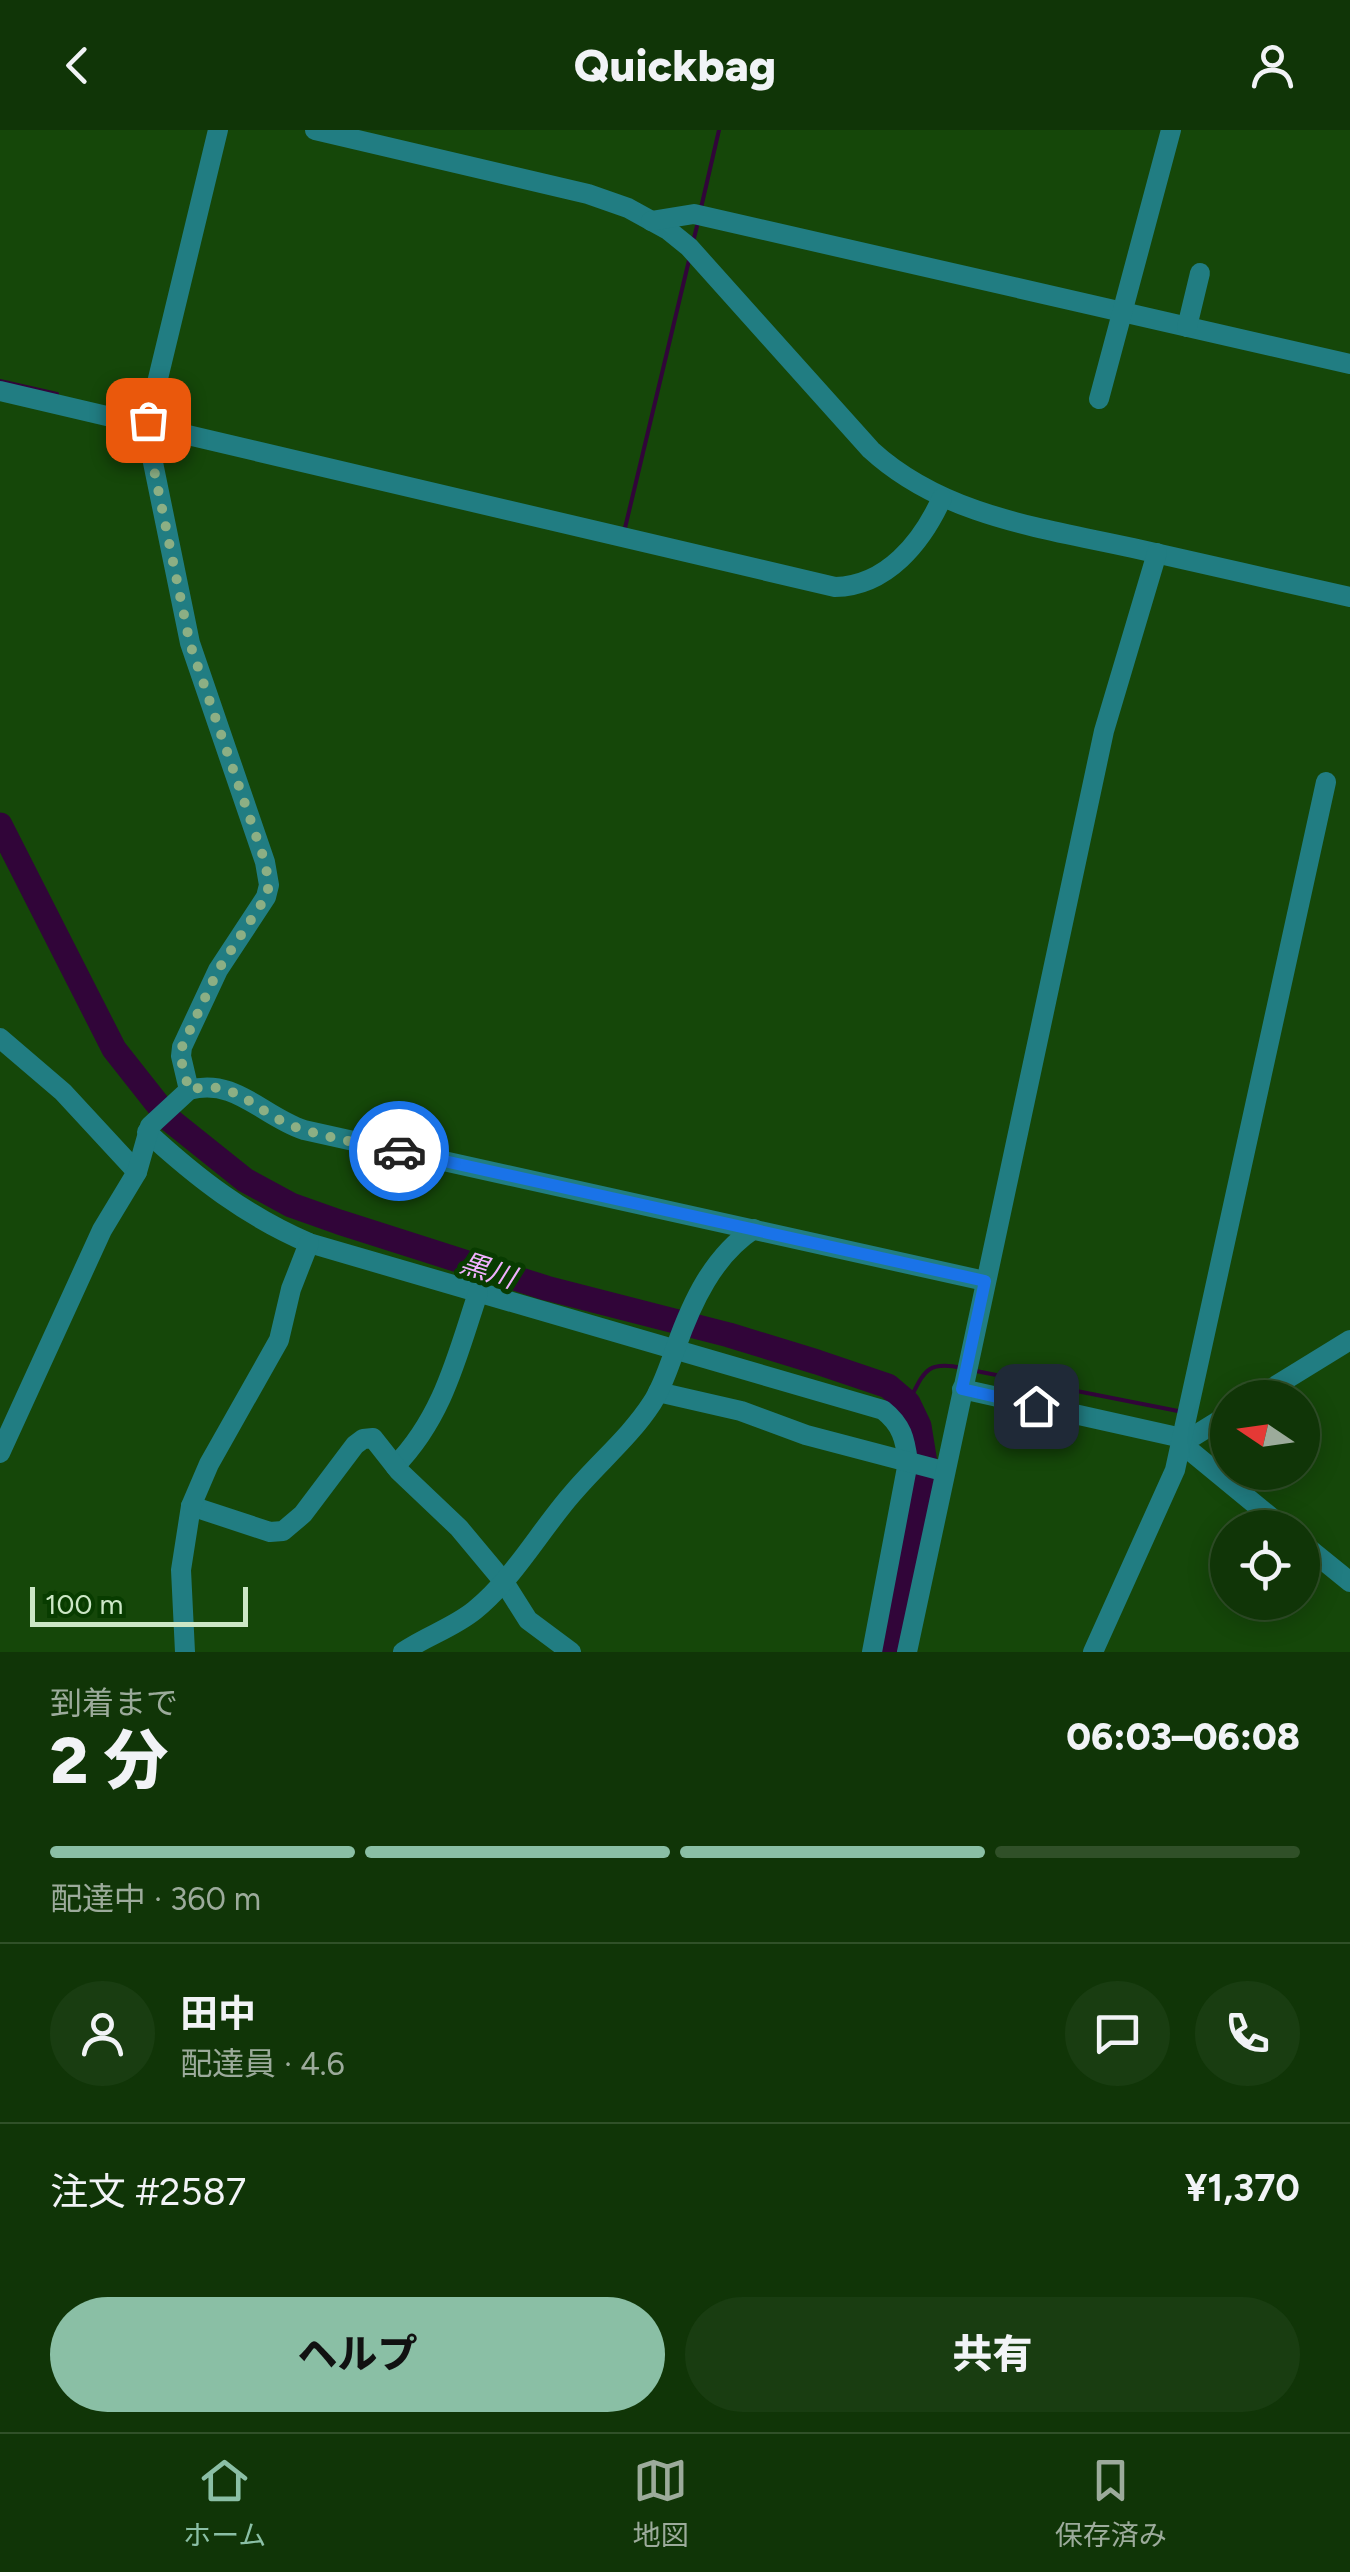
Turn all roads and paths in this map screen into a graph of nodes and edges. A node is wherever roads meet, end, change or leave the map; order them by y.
1 (218, 130) edge
2 (314, 130) edge
3 (1171, 130) edge
4 (651, 220) junction
5 (1200, 273) dead end
6 (1122, 312) junction
7 (1188, 327) junction
8 (1350, 364) edge
9 (0, 391) edge
10 (1100, 399) dead end
11 (148, 426) junction
12 (942, 498) junction
13 (1157, 553) junction
14 (1350, 597) edge
15 (1326, 782) dead end
16 (0, 1038) edge
17 (187, 1093) junction
18 (148, 1129) junction
19 (137, 1172) junction
20 (754, 1230) junction
21 (309, 1242) junction
22 (985, 1281) junction
23 (478, 1293) junction
24 (1350, 1340) edge
25 (676, 1349) junction
26 (965, 1378) junction
27 (1285, 1380) edge
28 (658, 1392) junction
29 (1210, 1426) edge
30 (1182, 1441) junction
31 (0, 1453) edge
32 (910, 1462) junction
33 (395, 1466) junction
34 (939, 1470) junction
35 (191, 1506) junction
36 (1263, 1510) edge
37 (1320, 1558) edge
38 (504, 1582) junction
39 (1350, 1582) edge
40 (185, 1652) edge
41 (403, 1652) edge
42 (570, 1652) edge
43 (872, 1652) edge
44 (906, 1652) edge
45 (1093, 1652) edge

1 - 11 street
2 - 4 street
3 - 6 street
4 - 6 street
4 - 12 street
5 - 7 street
6 - 7 street
6 - 10 street
7 - 8 street
9 - 11 street
11 - 12 street
11 - 17 street
12 - 13 street
13 - 14 street
13 - 22 street
15 - 30 street
16 - 19 street
17 - 18 street
17 - 20 street
18 - 19 street
18 - 21 street
19 - 31 street
20 - 22 street
20 - 25 street
21 - 23 street
21 - 35 street
22 - 26 street
23 - 25 street
23 - 33 street
24 - 27 street
25 - 28 street
25 - 32 street
26 - 30 street
26 - 34 street
28 - 32 street
28 - 38 street
29 - 30 street
30 - 36 street
30 - 45 street
32 - 34 street
32 - 43 street
33 - 35 street
33 - 38 street
34 - 44 street
35 - 40 street
37 - 39 street
38 - 41 street
38 - 42 street

